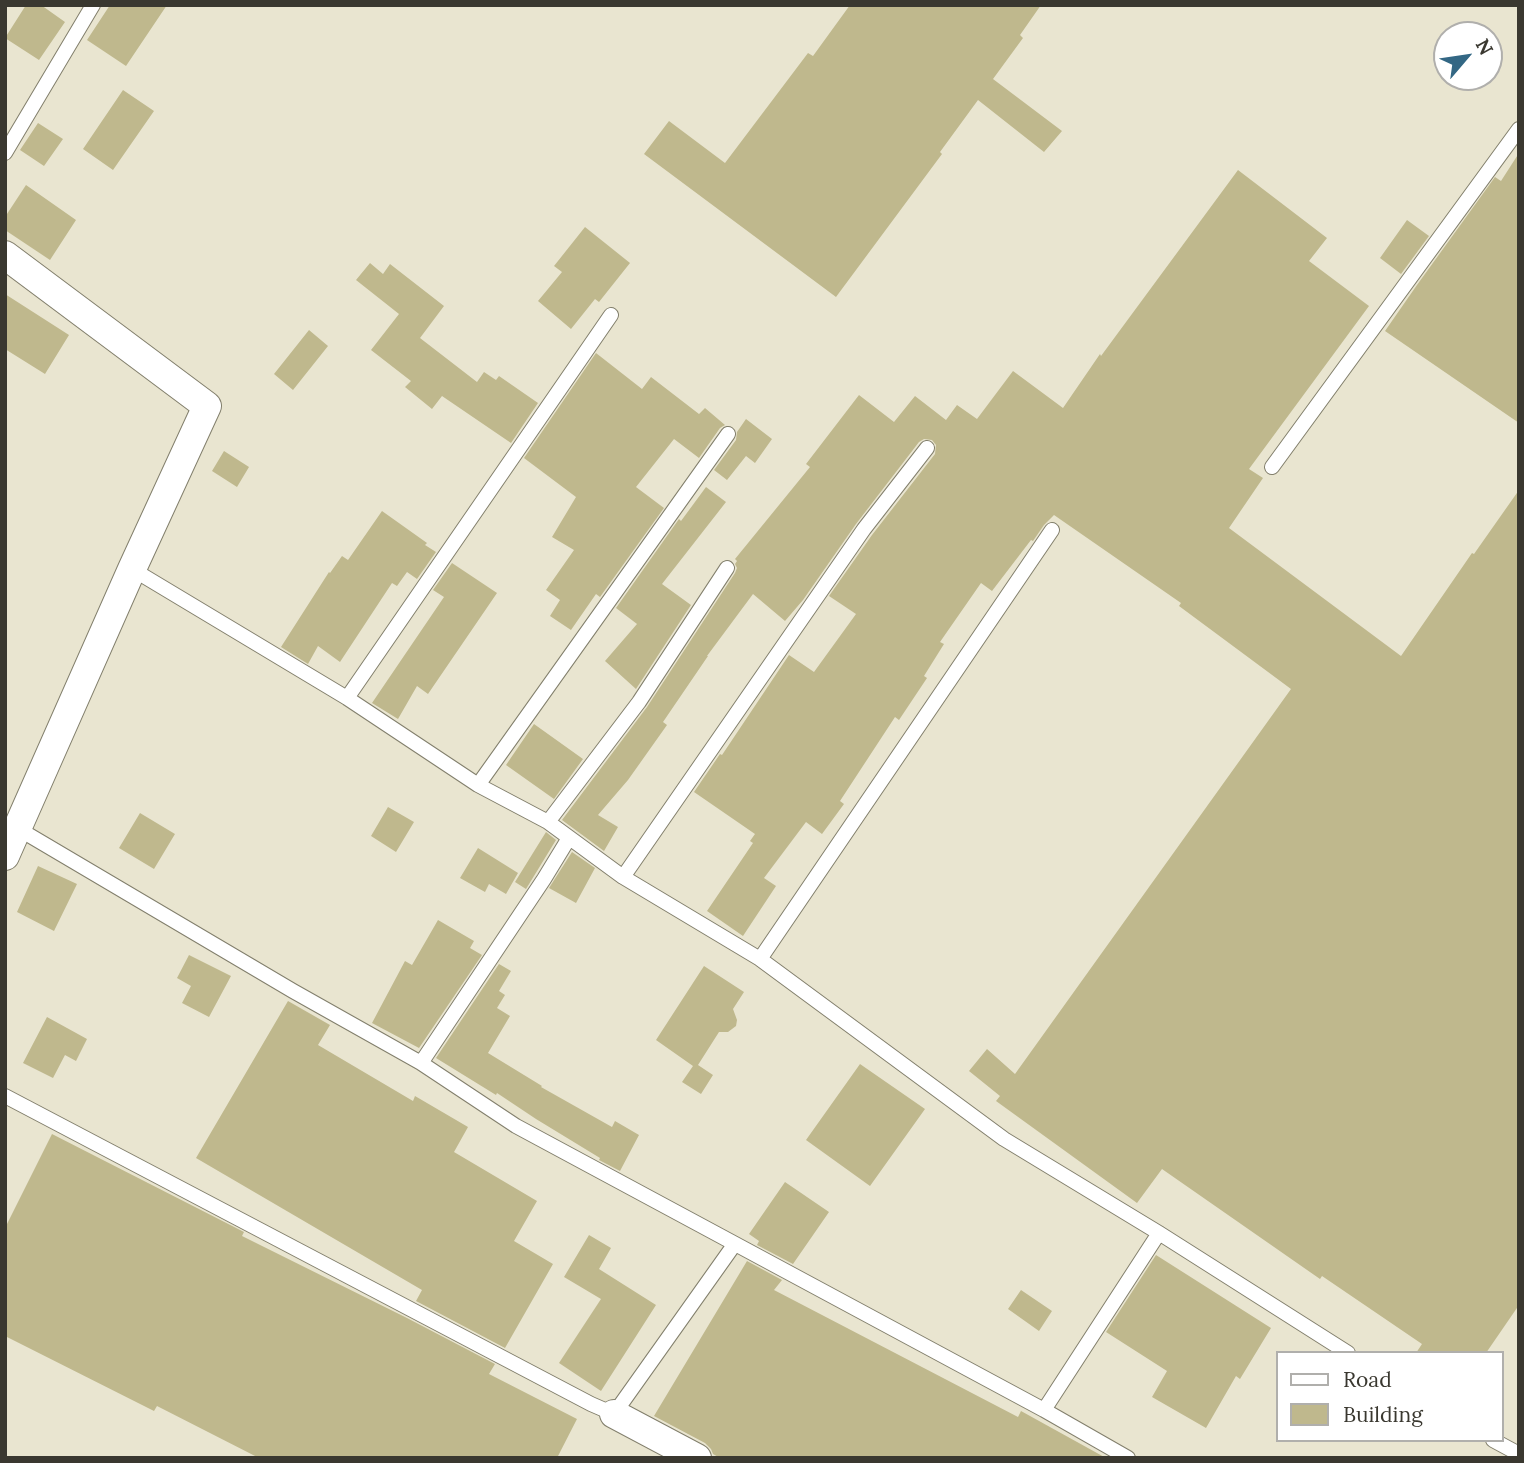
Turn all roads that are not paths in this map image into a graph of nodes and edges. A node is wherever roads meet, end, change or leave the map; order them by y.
1 (93, 5) edge
2 (1519, 129) edge
3 (5, 153) edge
4 (5, 255) edge
5 (611, 315) dead end
6 (728, 435) dead end
7 (927, 448) dead end
8 (1272, 467) dead end
9 (1052, 530) dead end
10 (727, 568) dead end
11 (132, 569) junction
12 (347, 698) junction
13 (478, 785) junction
14 (548, 822) junction
15 (17, 828) junction
16 (569, 838) junction
17 (5, 856) edge
18 (623, 877) junction
19 (761, 959) junction
20 (421, 1063) junction
21 (5, 1096) edge
22 (1159, 1233) junction
23 (734, 1245) junction
24 (1345, 1351) edge
25 (1044, 1410) junction
26 (614, 1414) junction
27 (1497, 1442) edge
28 (1519, 1454) edge
29 (697, 1458) edge
30 (1128, 1458) edge

1 - 3 lane
2 - 8 lane
4 - 11 street
5 - 12 lane
6 - 13 lane
7 - 18 lane
9 - 19 lane
10 - 14 lane
11 - 12 lane
11 - 15 street
12 - 13 lane
13 - 14 lane
14 - 16 lane
15 - 17 street
15 - 20 lane
16 - 18 lane
16 - 20 lane
18 - 19 lane
19 - 22 lane
20 - 23 lane
21 - 26 lane
22 - 24 lane
22 - 25 lane
23 - 25 lane
23 - 26 lane
25 - 30 lane
26 - 29 street
27 - 28 lane

